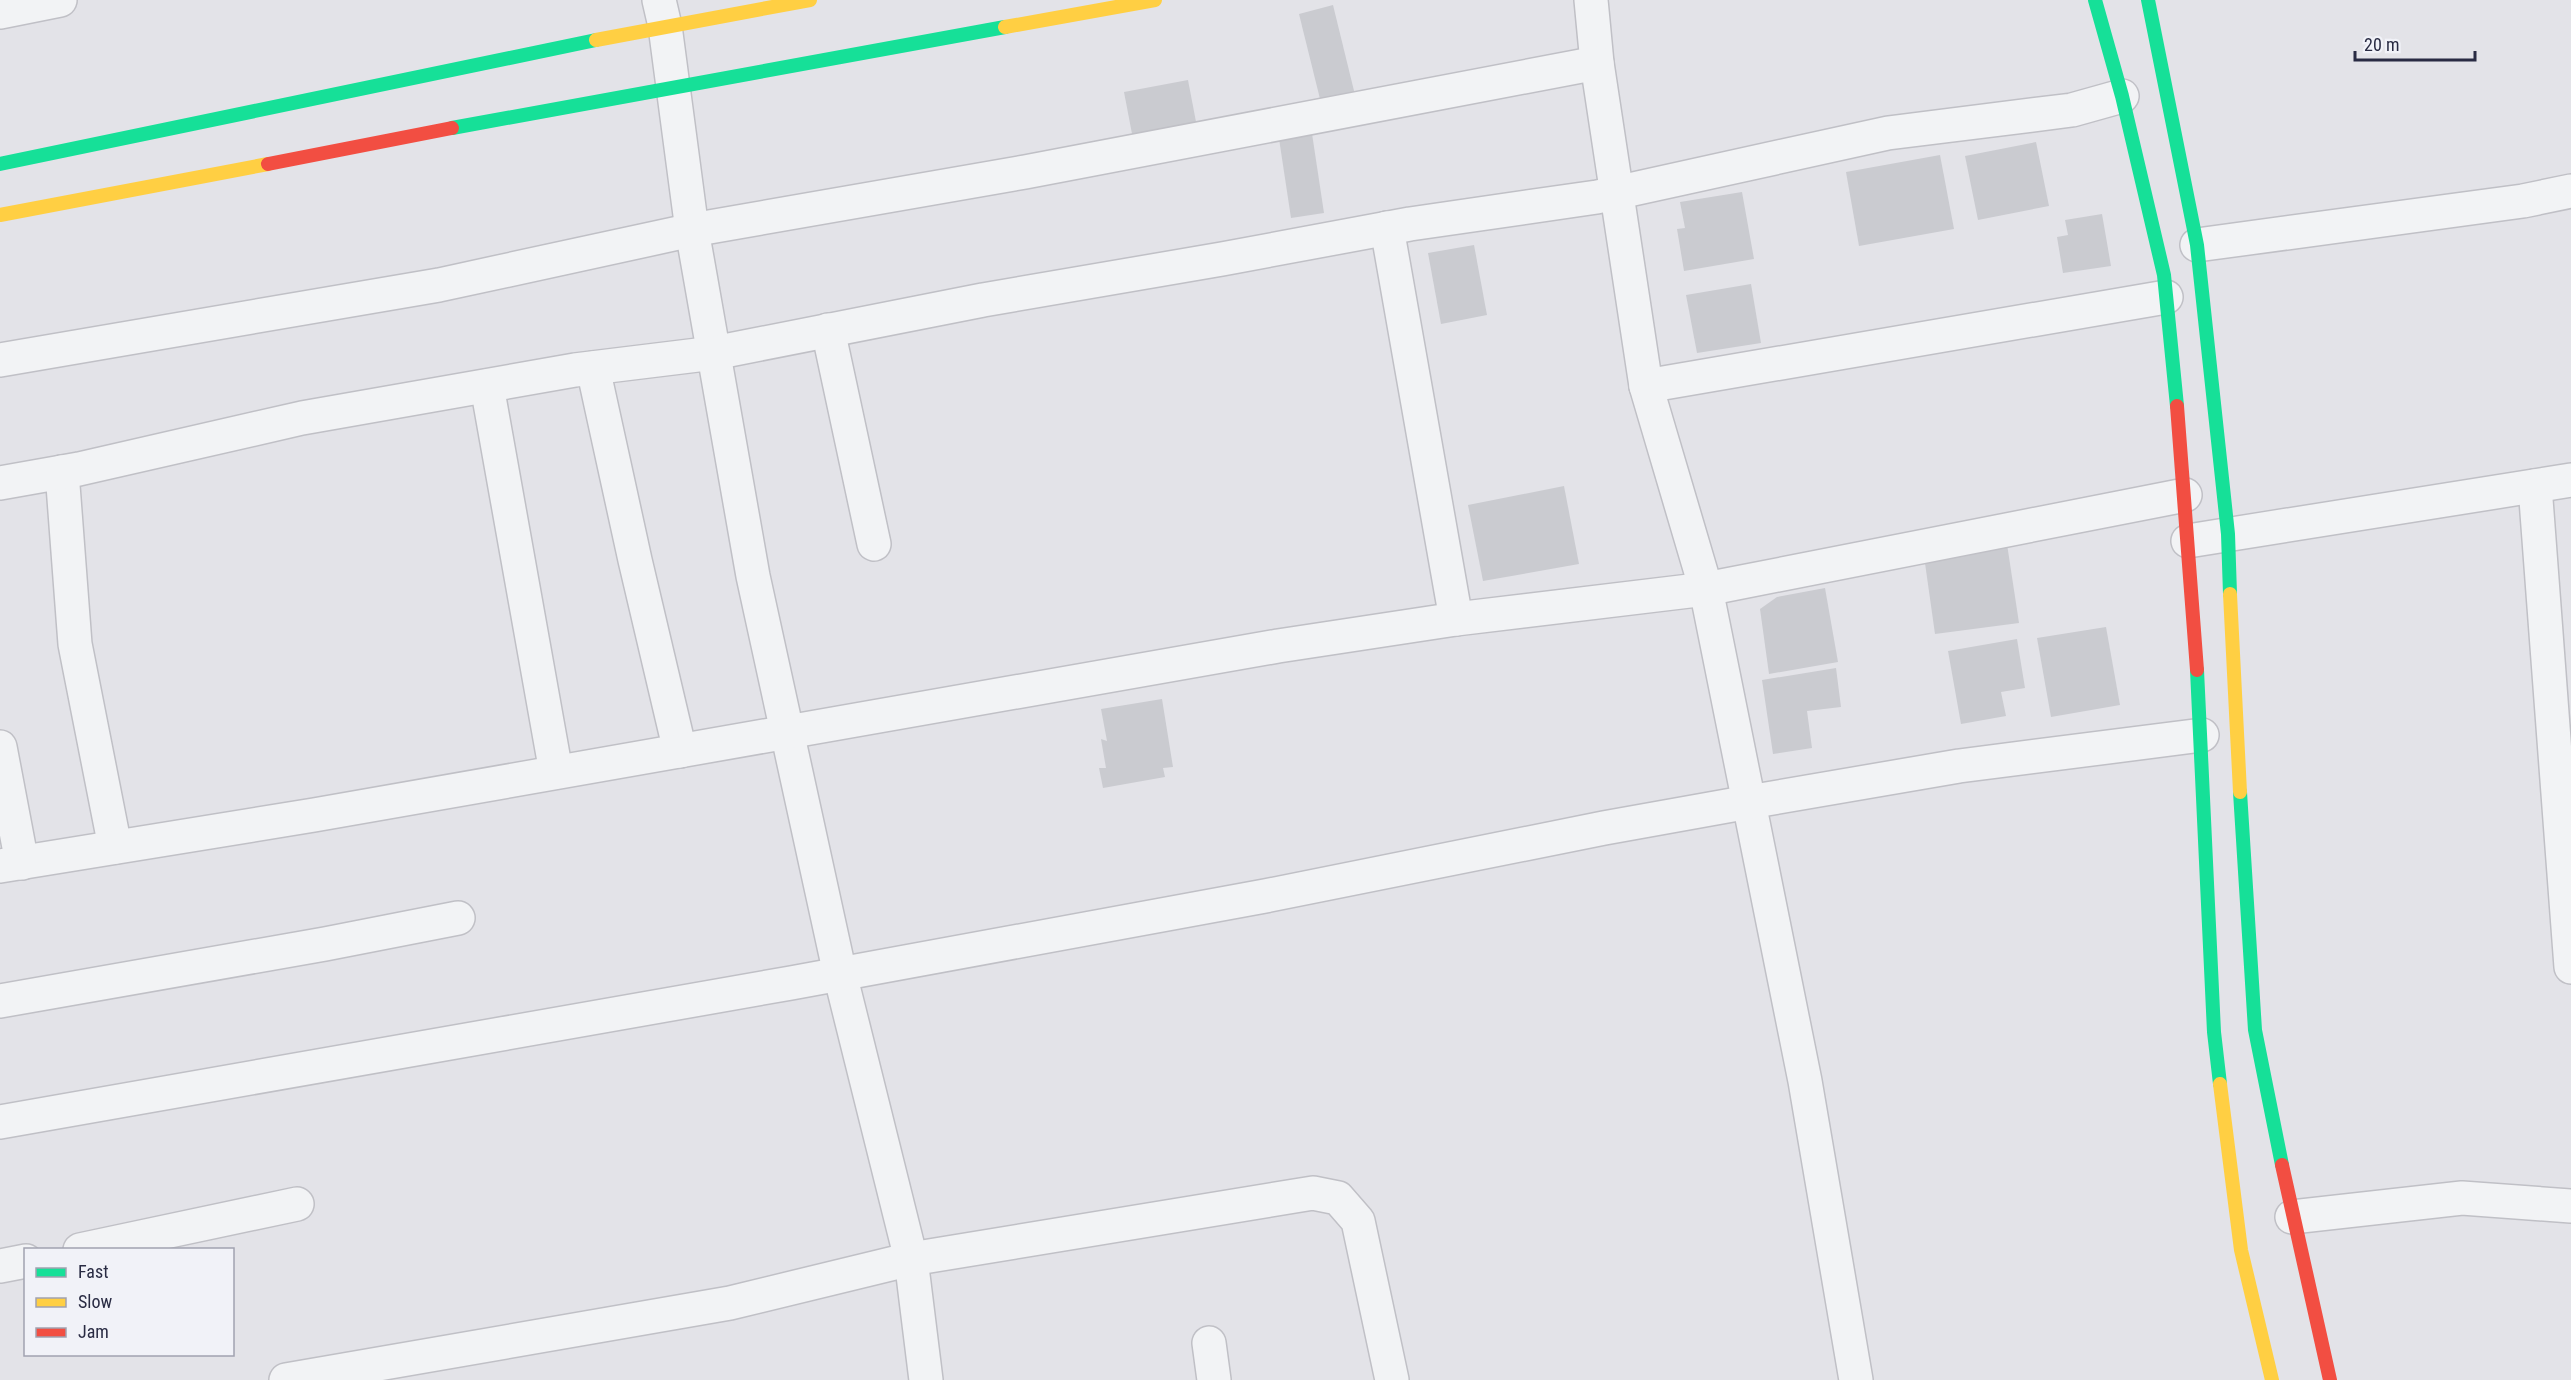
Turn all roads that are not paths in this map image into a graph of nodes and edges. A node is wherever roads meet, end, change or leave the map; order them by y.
1 (60, 0) edge
2 (810, 0) edge
3 (1155, 0) edge
4 (1591, 0) edge
5 (2095, 0) edge
6 (2148, 0) edge
7 (0, 12) edge
8 (662, 13) edge
9 (1597, 63) junction
10 (673, 86) junction
11 (2122, 96) junction
12 (0, 164) edge
13 (2571, 191) edge
14 (1618, 192) junction
15 (0, 215) edge
16 (1387, 228) junction
17 (692, 230) junction
18 (2197, 245) junction
19 (2166, 297) junction
20 (828, 330) junction
21 (714, 353) junction
22 (0, 360) edge
23 (593, 368) junction
24 (487, 386) junction
25 (1646, 386) junction
26 (62, 472) junction
27 (2571, 480) edge
28 (0, 483) edge
29 (2535, 486) junction
30 (2185, 495) junction
31 (2228, 534) junction
32 (2188, 541) junction
33 (874, 544) dead end
34 (1706, 589) junction
35 (1456, 619) junction
36 (2561, 712) edge
37 (787, 731) junction
38 (2202, 735) junction
39 (0, 747) edge
40 (680, 750) junction
41 (556, 772) junction
42 (1749, 802) junction
43 (115, 847) junction
44 (11, 865) edge
45 (458, 918) dead end
46 (2571, 967) edge
47 (840, 974) junction
48 (0, 1001) edge
49 (0, 1122) edge
50 (297, 1204) dead end
51 (2571, 1206) edge
52 (2292, 1216) junction
53 (89, 1248) edge
54 (910, 1259) junction
55 (24, 1261) edge
56 (0, 1266) edge
57 (1209, 1343) dead end
58 (286, 1380) edge
59 (927, 1380) edge
60 (1214, 1380) edge
61 (1392, 1380) edge
62 (1856, 1380) edge
63 (2272, 1380) edge
64 (2330, 1380) edge

1 - 7 street
2 - 8 main road
3 - 10 main road
4 - 9 street
5 - 11 main road
6 - 18 main road
8 - 10 street
8 - 12 main road
9 - 14 street
9 - 17 street
10 - 15 main road
10 - 17 street
11 - 14 street
11 - 19 main road
13 - 18 street
14 - 16 street
14 - 25 street
16 - 20 street
16 - 35 street
17 - 21 street
17 - 22 street
18 - 31 main road
19 - 25 street
19 - 30 main road
20 - 21 street
20 - 33 street
21 - 23 street
21 - 37 street
23 - 24 street
23 - 40 street
24 - 26 street
24 - 41 street
25 - 34 street
26 - 28 street
26 - 43 street
27 - 29 street
29 - 31 street
29 - 36 street
30 - 32 main road
30 - 34 street
31 - 32 street
31 - 52 main road
32 - 38 main road
34 - 35 street
34 - 42 street
35 - 37 street
36 - 46 street
37 - 40 street
37 - 47 street
38 - 42 street
38 - 63 main road
39 - 44 street
40 - 41 street
41 - 43 street
42 - 47 street
42 - 62 street
43 - 44 street
45 - 48 street
47 - 49 street
47 - 54 street
50 - 53 street
51 - 52 street
52 - 64 main road
54 - 58 street
54 - 59 street
54 - 61 street
55 - 56 street
57 - 60 street

